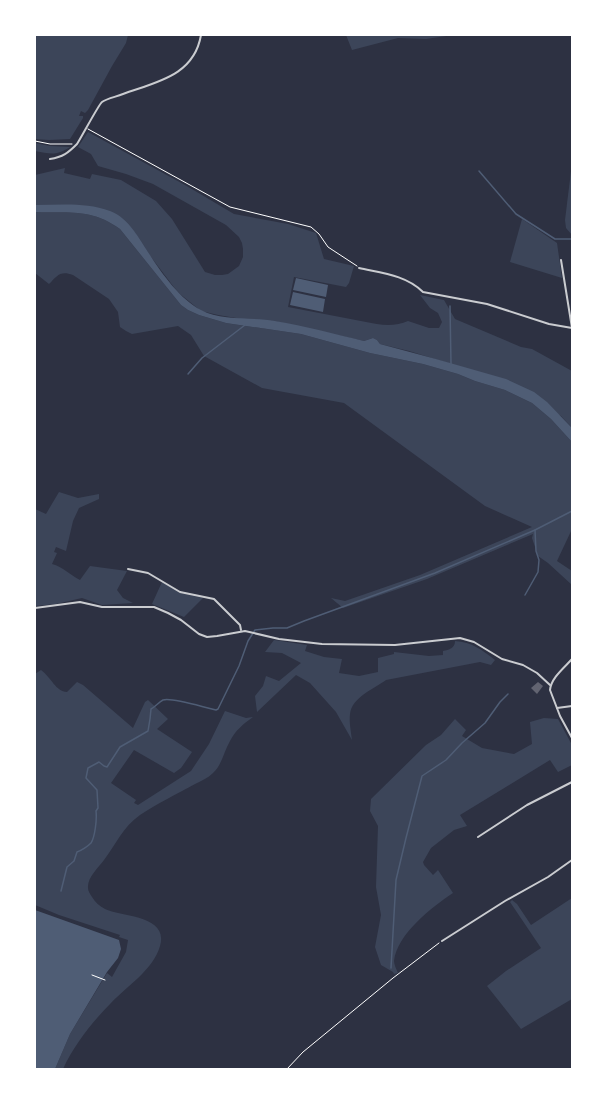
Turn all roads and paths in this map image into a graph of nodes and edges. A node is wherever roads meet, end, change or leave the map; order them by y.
1 (201, 35) edge
2 (572, 35) edge
3 (572, 45) edge
4 (86, 128) junction
5 (35, 141) edge
6 (77, 144) junction
7 (50, 159) dead end
8 (561, 260) dead end
9 (359, 268) joint
10 (572, 328) edge
11 (128, 570) dead end
12 (35, 608) edge
13 (241, 630) junction
14 (572, 659) edge
15 (550, 685) junction
16 (572, 706) edge
17 (556, 708) junction
18 (572, 738) edge
19 (572, 782) edge
20 (478, 837) dead end
21 (572, 860) edge
22 (442, 941) joint
23 (92, 975) dead end
24 (105, 980) dead end
25 (287, 1069) edge

1 - 4 street
2 - 3 street
4 - 6 street
4 - 9 path
5 - 6 path
6 - 7 street
8 - 10 street
9 - 10 street
11 - 13 street
12 - 13 street
13 - 15 street
14 - 15 street
15 - 17 street
16 - 17 street
17 - 18 street
19 - 20 street
21 - 22 street
22 - 25 path
23 - 24 path

